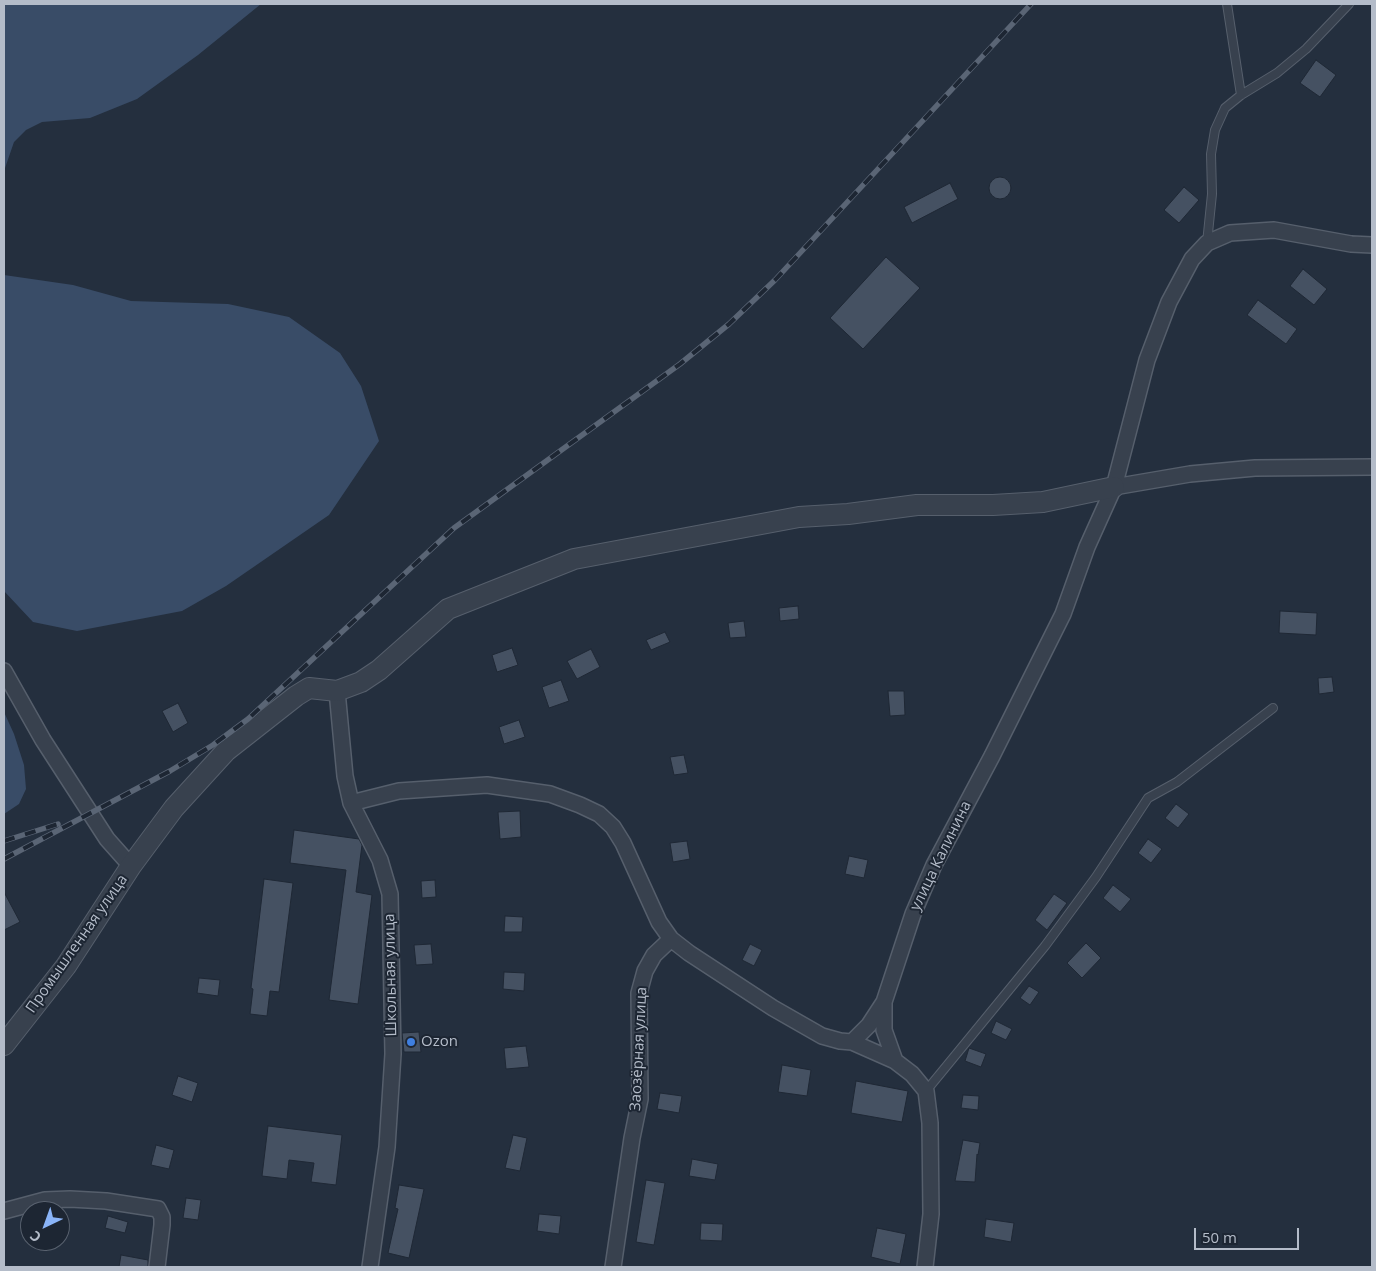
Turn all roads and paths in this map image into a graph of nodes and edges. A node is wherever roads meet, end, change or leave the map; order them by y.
1 (1227, 4) edge
2 (1349, 4) edge
3 (1241, 95) junction
4 (1207, 243) junction
5 (1372, 245) edge
6 (1372, 467) edge
7 (1114, 487) junction
8 (4, 671) edge
9 (337, 690) junction
10 (1273, 708) dead end
11 (351, 803) junction
12 (131, 866) junction
13 (671, 939) junction
14 (884, 1002) junction
15 (852, 1042) junction
16 (4, 1045) edge
17 (895, 1061) junction
18 (926, 1091) junction
19 (4, 1211) edge
20 (157, 1267) edge
21 (370, 1267) edge
22 (613, 1267) edge
23 (925, 1267) edge

1 - 3 lane
2 - 3 lane
3 - 4 lane
4 - 5 street
4 - 7 street, улица Калинина
6 - 7 street
7 - 9 street
7 - 14 street, улица Калинина
8 - 12 street
9 - 11 street, Школьная улица
9 - 12 street, Промышленная улица
10 - 18 lane
11 - 13 street
11 - 21 street, Школьная улица
12 - 16 street, Промышленная улица
13 - 15 street
13 - 22 street, Заозёрная улица
14 - 15 street
14 - 17 street, улица Калинина
15 - 17 street
17 - 18 street
18 - 23 street
19 - 20 street

